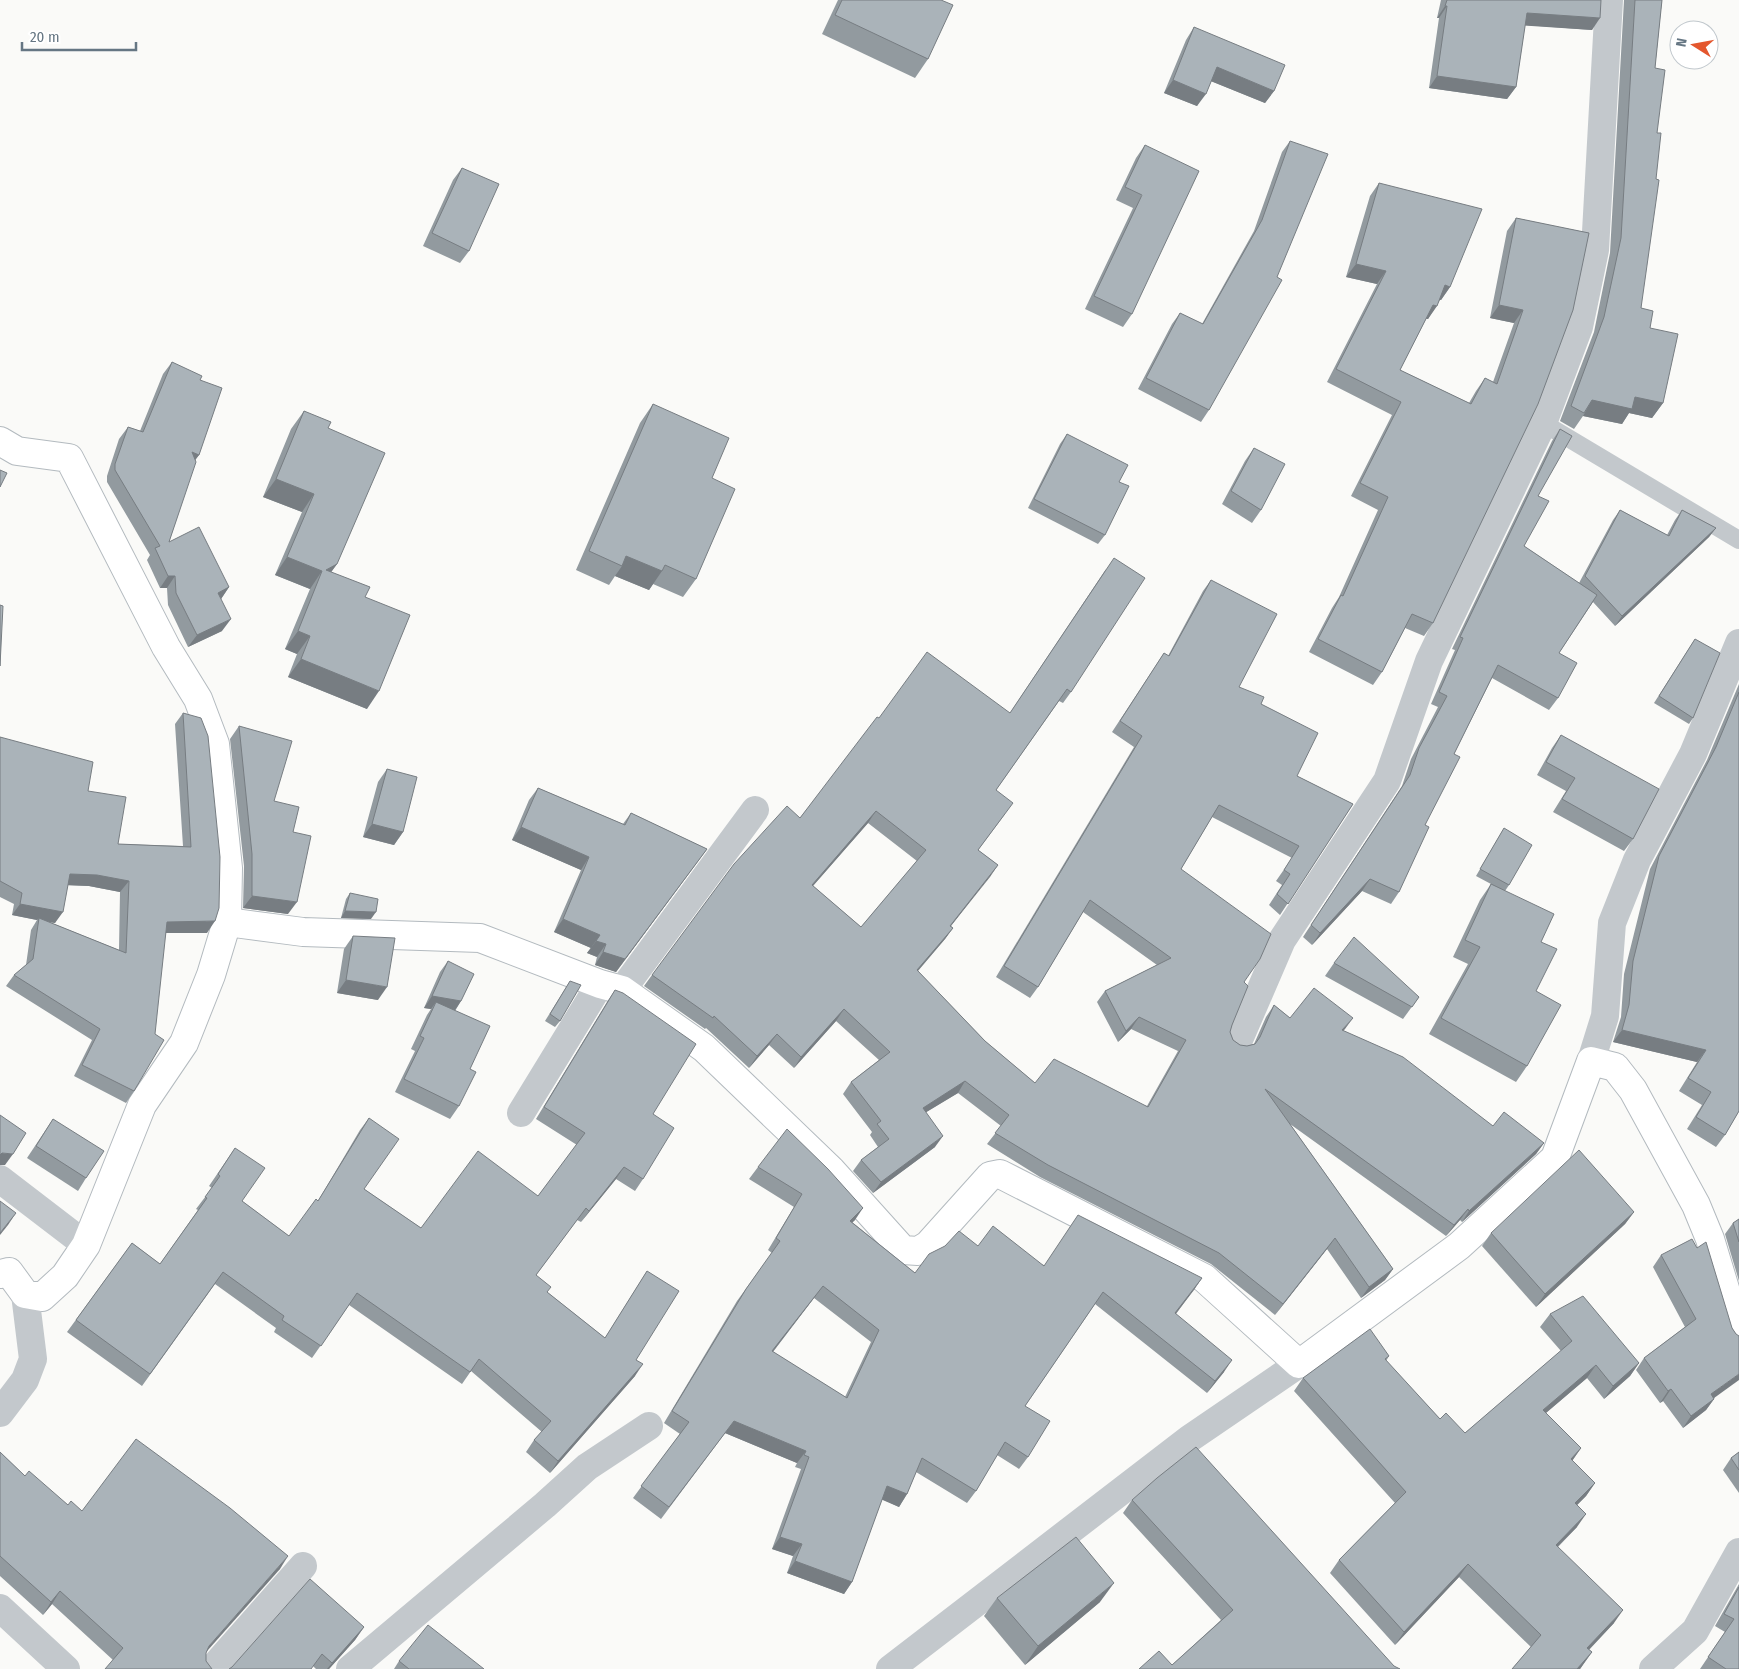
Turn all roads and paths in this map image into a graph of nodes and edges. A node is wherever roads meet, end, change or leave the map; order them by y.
1 (1609, 0) edge
2 (1543, 424) junction
3 (0, 441) edge
4 (1739, 540) edge
5 (1739, 643) edge
6 (754, 810) dead end
7 (227, 922) junction
8 (611, 987) junction
9 (1238, 1042) edge
10 (1591, 1061) junction
11 (521, 1113) dead end
12 (0, 1179) edge
13 (86, 1244) junction
14 (0, 1274) edge
15 (25, 1294) junction
16 (1739, 1336) edge
17 (1299, 1364) junction
18 (0, 1413) edge
19 (649, 1426) dead end
20 (1188, 1439) junction
21 (1209, 1462) edge
22 (1739, 1552) edge
23 (303, 1566) dead end
24 (0, 1608) edge
25 (66, 1669) edge
26 (212, 1669) edge
27 (350, 1669) edge
28 (890, 1669) edge
29 (1653, 1669) edge

1 - 2 street
2 - 4 lane
2 - 9 street
3 - 7 street
5 - 10 street
6 - 8 street
7 - 8 street
7 - 13 street
8 - 11 street
8 - 17 street
10 - 16 street
10 - 17 street
12 - 13 street
13 - 15 street
14 - 15 street
15 - 18 street
17 - 20 street
19 - 27 street
20 - 21 street
20 - 28 street
22 - 29 street
23 - 26 street
24 - 25 street

